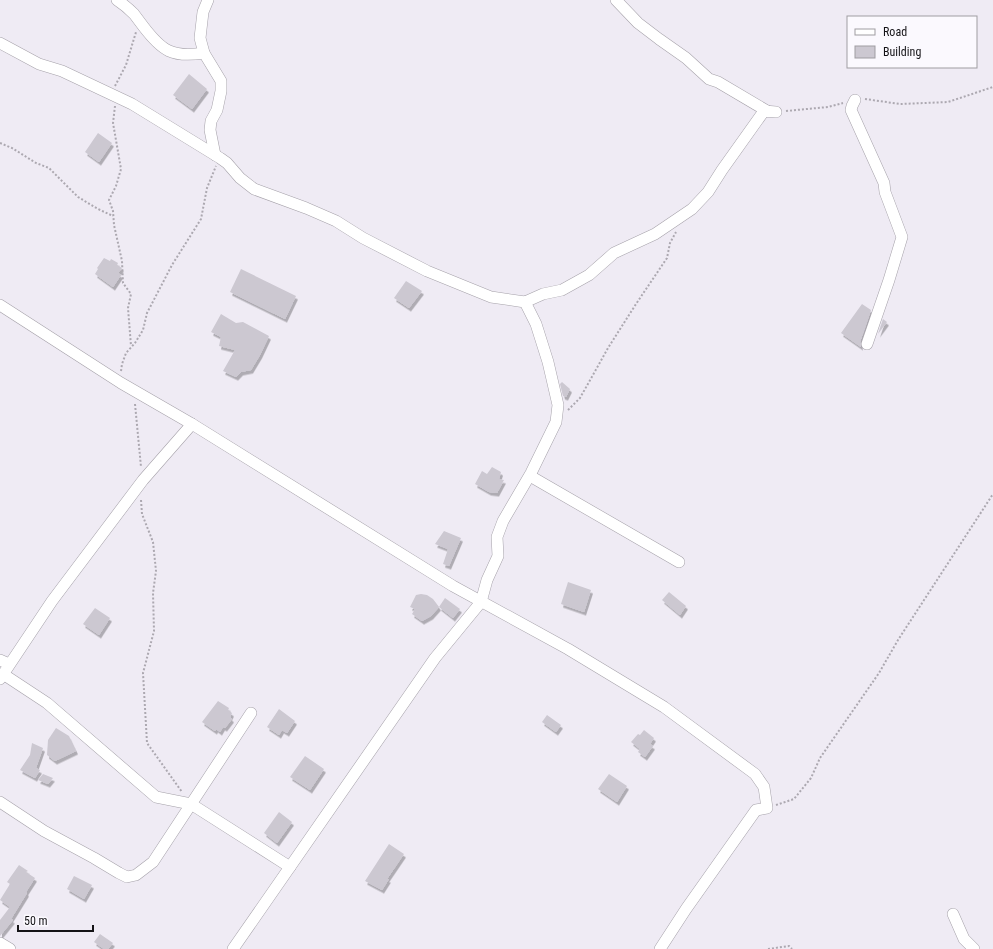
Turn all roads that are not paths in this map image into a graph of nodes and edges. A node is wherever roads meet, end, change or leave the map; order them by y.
1 (117, 0) edge
2 (208, 0) edge
3 (616, 0) edge
4 (0, 43) edge
5 (204, 53) junction
6 (855, 100) road end
7 (218, 156) junction
8 (525, 302) junction
9 (0, 305) edge
10 (867, 344) dead end
11 (192, 424) junction
12 (530, 476) junction
13 (679, 562) dead end
14 (481, 602) junction
15 (5, 662) edge
16 (1, 677) edge
17 (251, 713) dead end
18 (0, 802) edge
19 (191, 804) junction
20 (290, 867) junction
21 (953, 914) dead end
22 (0, 943) edge
23 (10, 949) edge
24 (233, 949) edge
25 (660, 949) edge
26 (974, 949) edge

1 - 5 street
2 - 5 street
3 - 8 street
4 - 7 street
5 - 7 street
6 - 10 street
7 - 8 street
8 - 12 street
9 - 11 street
11 - 14 street
11 - 15 street
12 - 13 street
12 - 14 street
14 - 20 street
14 - 25 street
15 - 16 street
16 - 19 street
17 - 19 street
18 - 19 street
19 - 20 street
20 - 24 street
21 - 26 street
22 - 23 street

